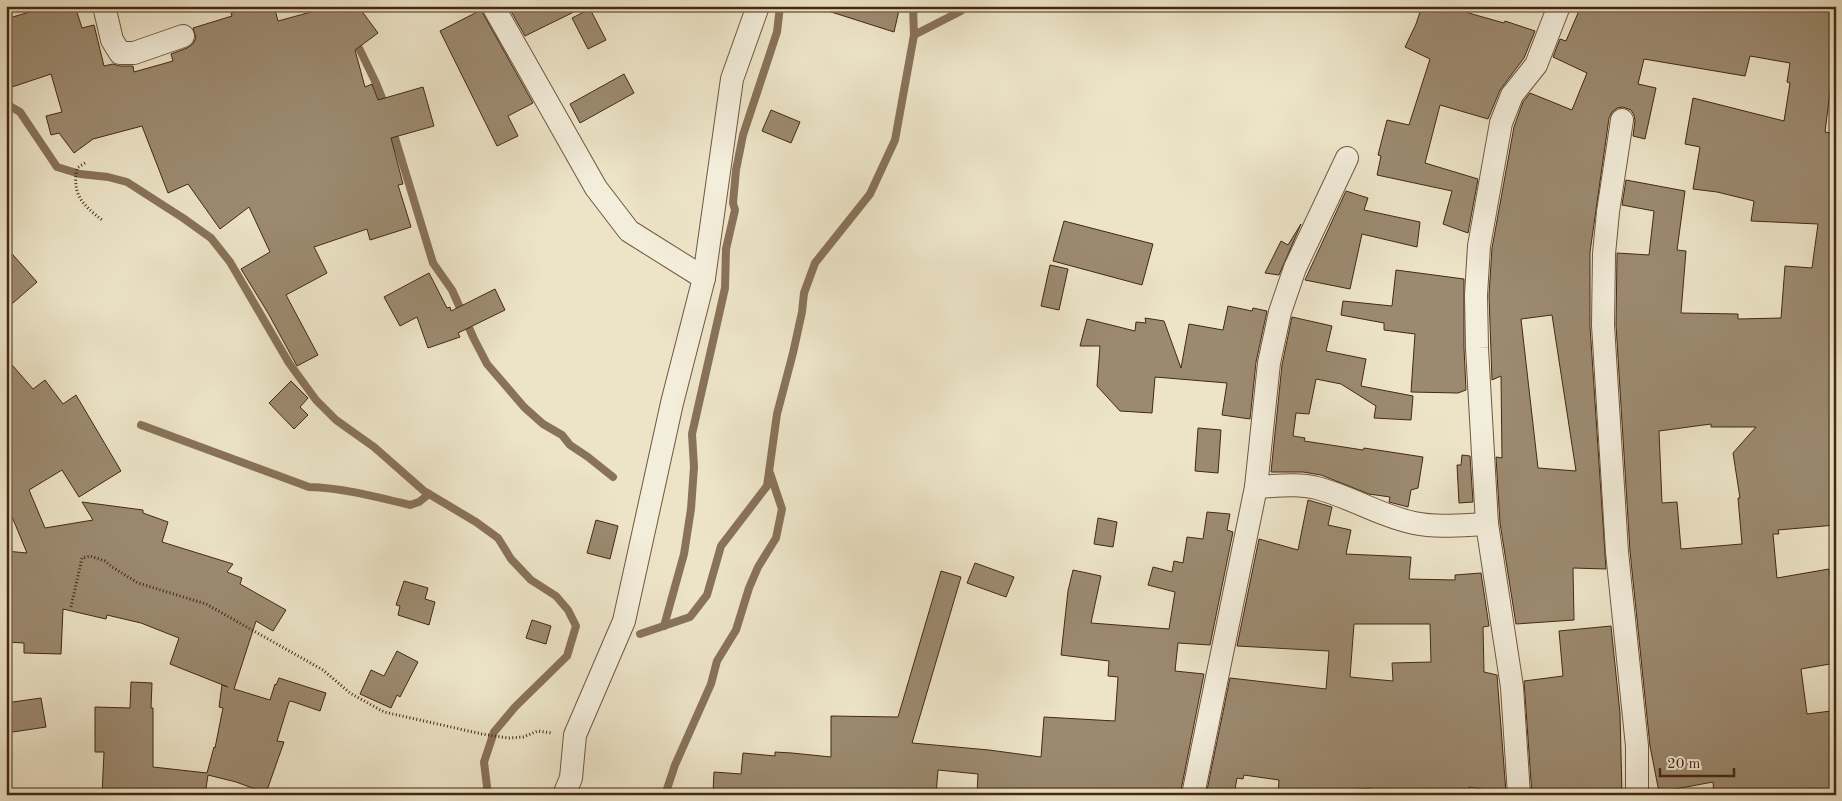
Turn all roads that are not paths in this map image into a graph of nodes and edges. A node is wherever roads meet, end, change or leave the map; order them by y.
1 (104, 6) edge
2 (493, 6) edge
3 (758, 6) edge
4 (1559, 6) edge
5 (183, 36) dead end
6 (1622, 120) dead end
7 (1347, 158) dead end
8 (704, 278) junction
9 (1256, 487) junction
10 (1487, 524) junction
11 (564, 795) edge
12 (1193, 795) edge
13 (1519, 795) edge
14 (1637, 795) edge

1 - 5 street
2 - 8 street
3 - 8 street
4 - 10 street
6 - 14 street
7 - 9 street
8 - 11 street
9 - 10 street
9 - 12 street
10 - 13 street

